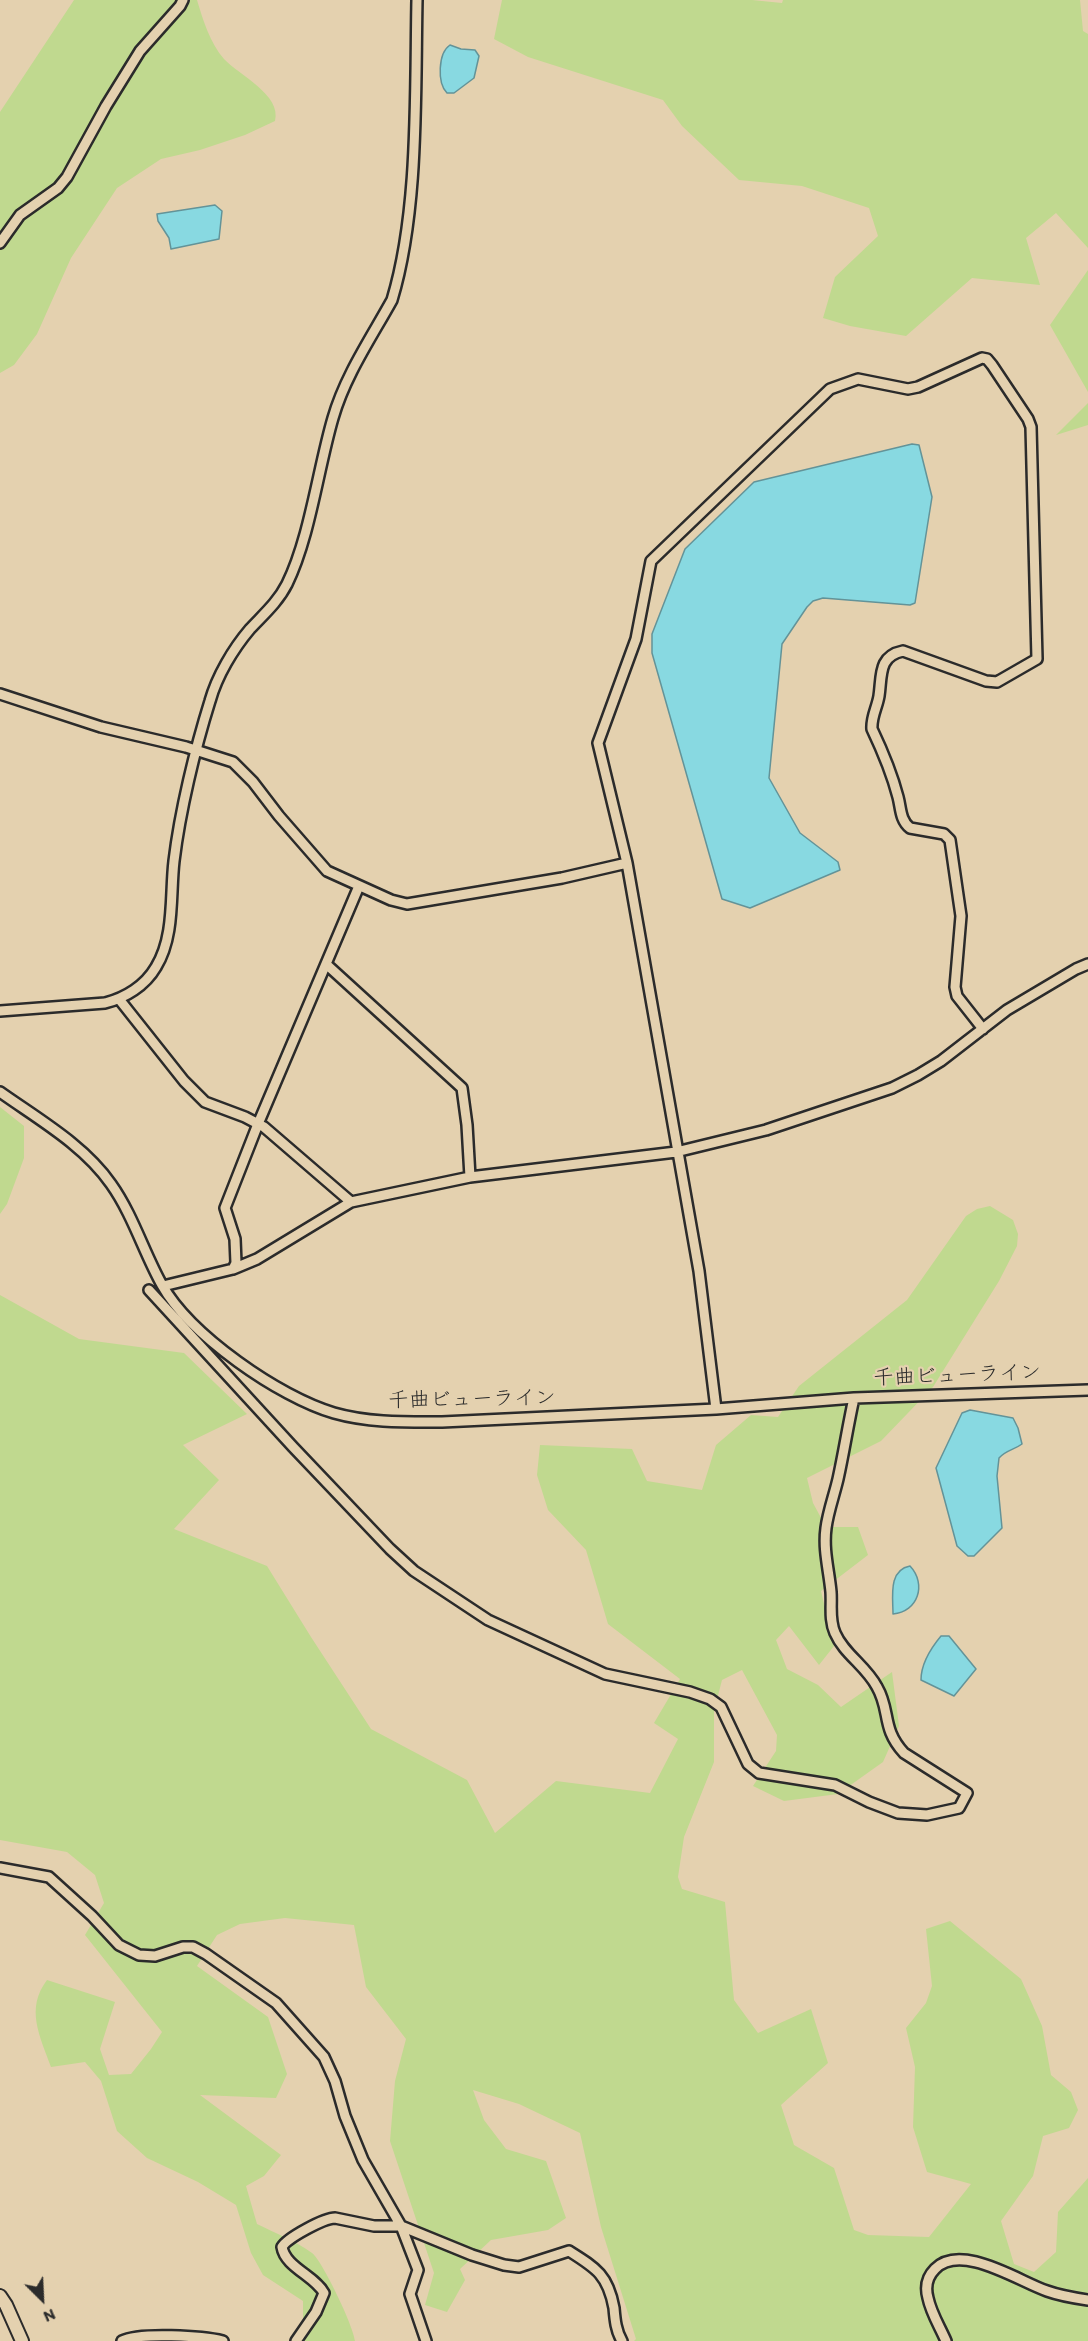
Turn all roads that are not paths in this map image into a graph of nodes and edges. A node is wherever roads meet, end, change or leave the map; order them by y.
1 (183, 0) edge
2 (417, 0) edge
3 (0, 243) edge
4 (0, 694) edge
5 (197, 751) junction
6 (627, 863) junction
7 (359, 886) junction
8 (326, 964) junction
9 (1088, 964) edge
10 (119, 999) junction
11 (0, 1011) edge
12 (983, 1029) junction
13 (0, 1092) edge
14 (258, 1124) junction
15 (676, 1152) junction
16 (470, 1177) junction
17 (351, 1202) junction
18 (233, 1269) junction
19 (163, 1286) junction
20 (149, 1290) dead end
21 (1088, 1390) edge
22 (854, 1398) junction
23 (716, 1408) junction
24 (0, 1868) edge
25 (400, 2226) junction
26 (0, 2296) edge
27 (1088, 2300) edge
28 (22, 2341) edge
29 (122, 2341) edge
30 (222, 2341) edge
31 (296, 2341) edge
32 (426, 2341) edge
33 (622, 2341) edge
34 (946, 2341) edge

1 - 3 street
2 - 5 street
4 - 5 street
5 - 7 street
5 - 10 street
6 - 7 street
6 - 12 street
6 - 15 street
7 - 8 street
8 - 14 street
8 - 16 street
9 - 12 street
10 - 11 street
10 - 14 street
12 - 15 street
13 - 19 street, 千曲ビューライン
14 - 17 street
14 - 18 street
15 - 16 street
15 - 23 street
16 - 17 street
17 - 18 street
18 - 19 street
19 - 23 street, 千曲ビューライン
20 - 22 street
21 - 22 street, 千曲ビューライン
22 - 23 street, 千曲ビューライン
24 - 25 street
25 - 31 street
25 - 32 street
25 - 33 street
26 - 28 main road
27 - 34 street
29 - 30 street

